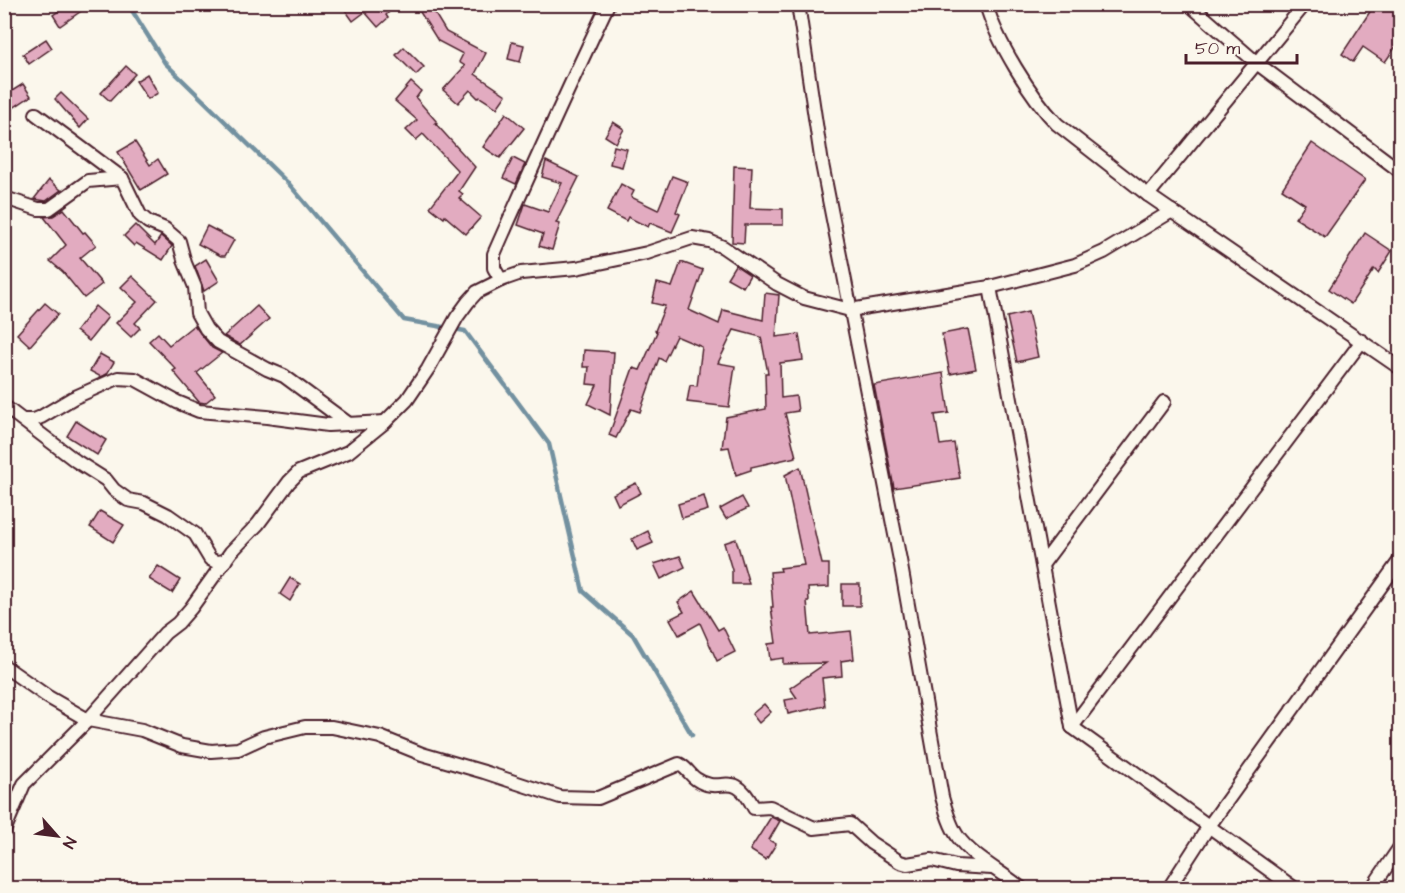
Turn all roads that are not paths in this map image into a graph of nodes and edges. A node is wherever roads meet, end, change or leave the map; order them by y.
1 (608, 4) edge
2 (798, 4) edge
3 (986, 4) edge
4 (1189, 4) edge
5 (1305, 4) edge
6 (1258, 64) junction
7 (36, 114) dead end
8 (1401, 171) edge
9 (122, 178) junction
10 (1148, 195) junction
11 (5, 198) edge
12 (1172, 211) junction
13 (501, 280) junction
14 (990, 287) junction
15 (850, 310) junction
16 (1362, 341) junction
17 (1401, 368) edge
18 (1164, 402) dead end
19 (4, 406) edge
20 (24, 420) junction
21 (385, 422) junction
22 (349, 424) junction
23 (1401, 560) edge
24 (225, 561) junction
25 (1042, 565) junction
26 (4, 666) edge
27 (88, 720) junction
28 (1072, 726) junction
29 (1209, 826) junction
30 (4, 831) edge
31 (1401, 847) edge
32 (992, 868) junction
33 (1022, 888) edge
34 (1169, 888) edge
35 (1294, 888) edge
36 (1372, 888) edge

1 - 13 street
2 - 15 street
3 - 10 street
4 - 6 street
5 - 6 street
6 - 8 street
6 - 10 street
7 - 9 street
9 - 11 street
9 - 22 street
10 - 12 street
12 - 14 street
12 - 16 street
13 - 15 street
13 - 21 street
14 - 15 street
14 - 25 street
15 - 32 street
16 - 17 street
16 - 28 street
18 - 25 street
19 - 20 street
20 - 22 street
20 - 24 street
21 - 22 street
21 - 24 street
23 - 29 street
24 - 27 street
25 - 28 street
26 - 27 street
27 - 30 street
27 - 32 street
28 - 29 street
29 - 34 street
29 - 35 street
31 - 36 street
32 - 33 street

